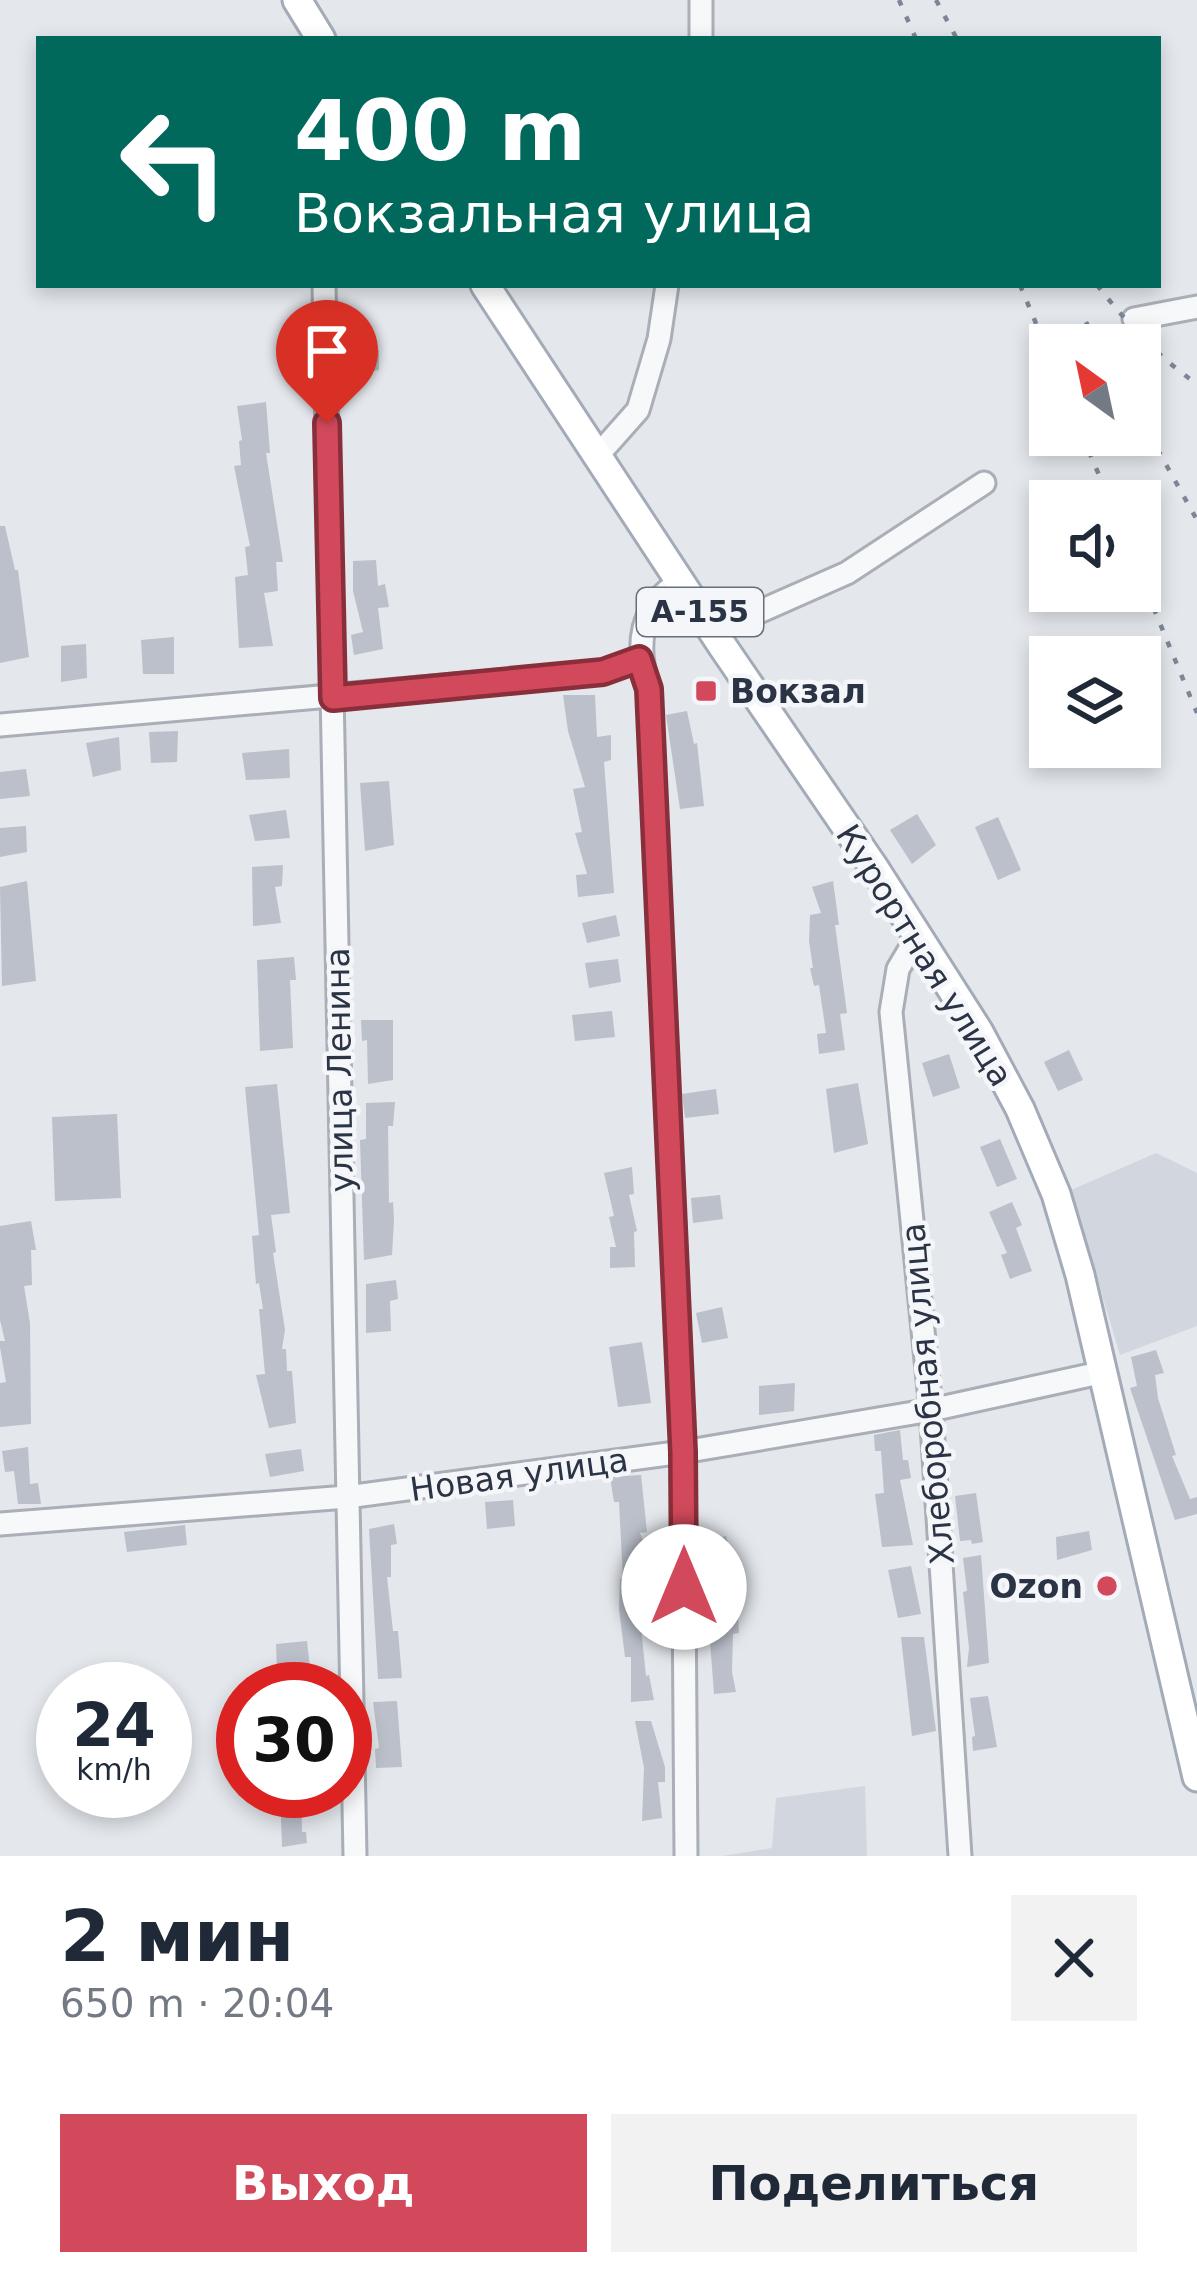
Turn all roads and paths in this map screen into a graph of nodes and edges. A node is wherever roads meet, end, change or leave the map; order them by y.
1 (297, 0) edge
2 (701, 0) edge
3 (319, 36) edge
4 (700, 36) edge
5 (324, 288) edge
6 (487, 288) edge
7 (667, 288) edge
8 (1197, 307) edge
9 (1134, 320) dead end
10 (599, 454) junction
11 (984, 483) dead end
12 (681, 581) junction
13 (713, 632) junction
14 (639, 659) junction
15 (333, 698) junction
16 (0, 725) edge
17 (917, 937) junction
18 (1104, 1372) junction
19 (931, 1410) junction
20 (683, 1452) junction
21 (347, 1497) junction
22 (0, 1524) edge
23 (1197, 1777) edge
24 (355, 1856) edge
25 (686, 1856) edge
26 (960, 1856) edge

1 - 3 main road
2 - 4 street
5 - 15 street, улица Ленина
6 - 10 main road, Курортная улица / А-155
7 - 10 street
8 - 9 street
10 - 12 main road, Курортная улица / А-155
11 - 13 street
12 - 13 main road, Курортная улица / А-155
12 - 14 street
13 - 17 main road, Курортная улица / А-155
14 - 15 street
14 - 20 street
15 - 16 street
15 - 21 street, улица Ленина
17 - 18 main road, Курортная улица / А-155
17 - 19 street, Хлеборобная улица
18 - 19 street, Новая улица
18 - 23 main road, Курортная улица / А-155
19 - 20 street, Новая улица
19 - 26 street, Хлеборобная улица
20 - 21 street, Новая улица
20 - 25 street
21 - 22 street, Новая улица
21 - 24 street, улица Ленина

